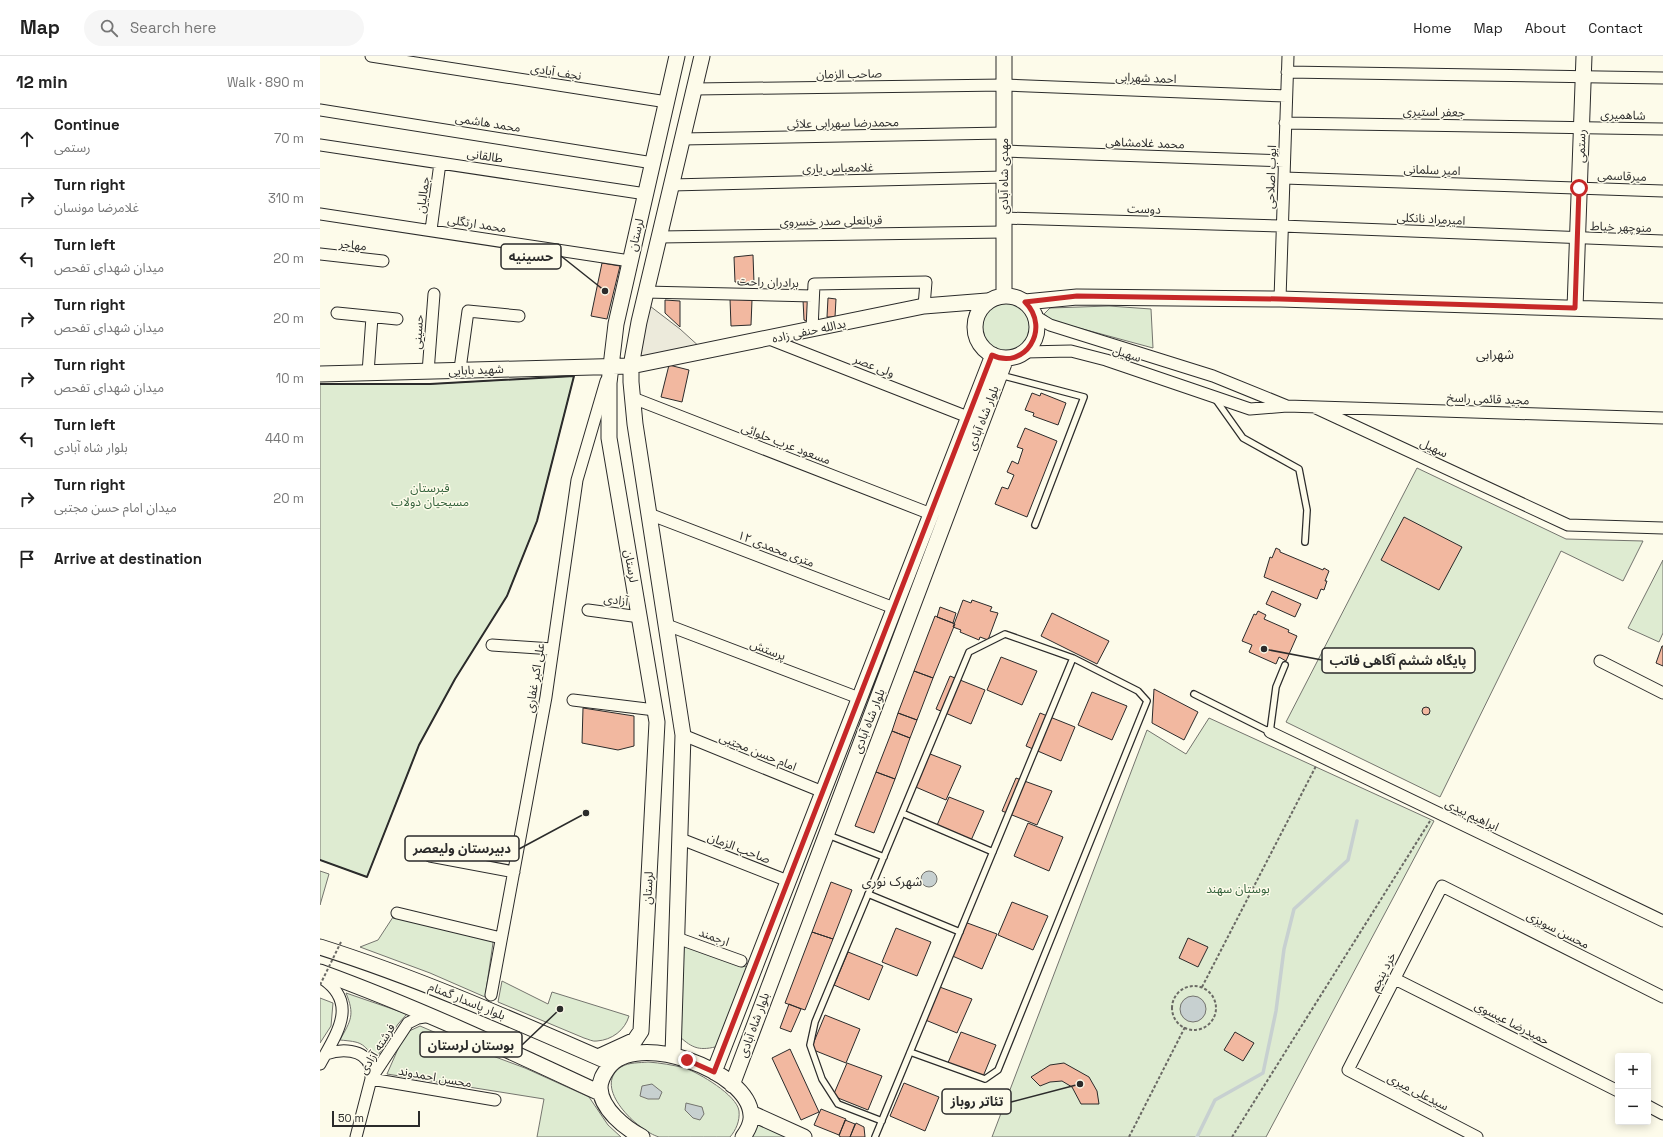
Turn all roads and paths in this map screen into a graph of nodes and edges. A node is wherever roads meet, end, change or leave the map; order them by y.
1 (371, 56) edge
2 (677, 56) edge
3 (702, 56) edge
4 (1004, 56) edge
5 (1288, 56) edge
6 (1584, 56) edge
7 (1287, 72) junction
8 (1584, 77) junction
9 (1663, 78) edge
10 (1004, 85) junction
11 (695, 89) junction
12 (1286, 96) junction
13 (667, 102) junction
14 (320, 110) edge
15 (1285, 123) junction
16 (1582, 127) junction
17 (1663, 129) edge
18 (1004, 133) junction
19 (682, 139) junction
20 (320, 145) edge
21 (1004, 151) junction
22 (1284, 161) junction
23 (440, 163) junction
24 (653, 163) junction
25 (1004, 177) junction
26 (1284, 178) junction
27 (671, 185) junction
28 (1579, 188) junction
29 (1663, 191) edge
30 (646, 194) junction
31 (320, 214) edge
32 (1004, 225) junction
33 (1282, 226) junction
34 (431, 230) junction
35 (659, 237) junction
36 (1578, 238) junction
37 (1663, 241) edge
38 (320, 254) edge
39 (630, 260) junction
40 (383, 261) dead end
41 (645, 292) junction
42 (434, 294) dead end
43 (1004, 295) junction
44 (813, 296) junction
45 (1280, 299) junction
46 (987, 301) junction
47 (1025, 302) junction
48 (924, 306) junction
49 (1575, 308) junction
50 (1663, 311) edge
51 (337, 313) dead end
52 (519, 316) dead end
53 (1035, 316) junction
54 (372, 317) junction
55 (397, 319) dead end
56 (812, 330) junction
57 (769, 339) junction
58 (1025, 352) junction
59 (999, 357) junction
60 (631, 366) junction
61 (610, 367) junction
62 (460, 369) junction
63 (428, 372) junction
64 (368, 373) junction
65 (320, 374) edge
66 (1000, 375) junction
67 (1214, 396) junction
68 (633, 398) junction
69 (1287, 406) junction
70 (1312, 406) junction
71 (968, 417) junction
72 (1663, 418) edge
73 (649, 514) junction
74 (931, 514) junction
75 (1035, 525) dead end
76 (1660, 529) edge
77 (1305, 542) dead end
78 (894, 608) junction
79 (588, 610) dead end
80 (640, 617) junction
81 (667, 626) junction
82 (492, 646) dead end
83 (553, 649) junction
84 (1073, 658) junction
85 (1600, 661) dead end
86 (1285, 665) dead end
87 (1663, 693) edge
88 (1194, 694) dead end
89 (859, 698) junction
90 (573, 700) dead end
91 (655, 710) junction
92 (1270, 732) junction
93 (683, 735) junction
94 (1321, 756) junction
95 (823, 792) junction
96 (1436, 812) junction
97 (902, 813) junction
98 (826, 835) junction
99 (681, 839) junction
100 (993, 852) junction
101 (430, 856) dead end
102 (884, 857) junction
103 (514, 872) junction
104 (788, 882) junction
105 (1442, 886) joint
106 (868, 894) junction
107 (397, 913) dead end
108 (1663, 921) edge
109 (960, 932) junction
110 (501, 938) junction
111 (677, 938) junction
112 (341, 942) dead end
113 (320, 947) edge
114 (741, 961) dead end
115 (320, 972) edge
116 (320, 977) edge
117 (1395, 979) junction
118 (320, 985) edge
119 (1202, 987) junction
120 (491, 995) dead end
121 (1663, 997) edge
122 (432, 1015) junction
123 (1185, 1027) junction
124 (910, 1052) junction
125 (326, 1054) junction
126 (673, 1055) junction
127 (604, 1060) junction
128 (320, 1064) edge
129 (1348, 1070) joint
130 (714, 1072) junction
131 (371, 1079) junction
132 (732, 1085) junction
133 (1615, 1089) edge
134 (600, 1093) junction
135 (495, 1100) dead end
136 (1651, 1108) edge
137 (751, 1113) junction
138 (1663, 1114) edge
139 (882, 1121) junction
140 (356, 1137) edge
141 (642, 1137) edge
142 (743, 1137) edge
143 (804, 1137) edge
144 (876, 1137) edge
145 (1129, 1137) edge
146 (1232, 1137) edge
147 (1477, 1137) edge

1 - 13 street, نجف آبادی
2 - 13 street, لرستان
3 - 11 street, لرستان
4 - 10 street, مهدی شاه آبادی
5 - 7 street, ایوب اصلاحی
6 - 8 street, رستمی
7 - 8 street
7 - 12 street, ایوب اصلاحی
8 - 9 street
8 - 16 street, رستمی
10 - 11 street, صاحب الزمان
10 - 12 street, احمد شهرابی
10 - 18 street, مهدی شاه آبادی
11 - 19 street, لرستان
12 - 15 street, ایوب اصلاحی
13 - 24 street, لرستان
14 - 24 street, محمد هاشمی
15 - 16 street, جعفر استیری
15 - 22 street, ایوب اصلاحی
16 - 17 street, شاهمیری
16 - 28 street, رستمی
18 - 19 street, محمدرضا سهرابی علائی
18 - 21 street, مهدی شاه آبادی
19 - 27 street, لرستان
20 - 23 street, طالقانی
21 - 22 street, محمد غلامشاهی
21 - 25 street, مهدی شاه آبادی
22 - 26 street, ایوب اصلاحی
23 - 30 street, طالقانی
23 - 34 street, جمالیان
24 - 30 street, لرستان
25 - 27 street, غلامعباس یاری
25 - 32 street, مهدی شاه آبادی
26 - 28 street, امیر سلمانی
26 - 33 street, ایوب اصلاحی
27 - 35 street, لرستان
28 - 29 street, میرقاسمی
28 - 36 street, رستمی
30 - 39 street, لرستان
31 - 34 street, محمد ارتگلی
32 - 33 street, دوست
32 - 35 street, قربانعلی صدر خسروی
32 - 43 street, مهدی شاه آبادی
33 - 36 street, امیرمراد نانکلی
33 - 45 street, ایوب اصلاحی
34 - 39 street, محمد ارتگلی
35 - 41 street, لرستان
36 - 37 street, منوچهر خیاط
36 - 49 street, رستمی
38 - 40 street, مهاجر
39 - 61 street, لرستان
41 - 44 street, برادران راحت
41 - 60 street, لرستان
42 - 63 street, حسینی
43 - 46 street
43 - 47 street
44 - 48 street, برادران راحت
44 - 56 street
45 - 47 street
45 - 49 street
46 - 48 street, یدالله حنفی زاده
46 - 59 street
47 - 53 street
48 - 56 street, یدالله حنفی زاده
49 - 50 street
51 - 54 street
52 - 62 street
53 - 58 street
53 - 69 street, سهیل
54 - 55 street
54 - 64 street
56 - 57 street, یدالله حنفی زاده
57 - 60 street, یدالله حنفی زاده
57 - 71 street, ولی عصر
58 - 59 street
58 - 67 street, سهیل
59 - 66 street, بلوار شاه آبادی
59 - 71 street, بلوار شاه آبادی
60 - 61 street, شهید بابایی
60 - 68 street, لرستان
61 - 62 street, شهید بابایی
61 - 80 street, لرستان
61 - 83 street, علی اکبر غفاری
62 - 63 street, شهید بابایی
63 - 64 street, شهید بابایی
64 - 65 street, شهید بابایی
66 - 75 lane
66 - 98 street, بلوار شاه آبادی
67 - 69 street, سهیل
67 - 77 lane
68 - 73 street, لرستان
68 - 74 street, مسعود عرب حلوائی
69 - 70 street, سهیل
70 - 72 street, مجید قائمی راسخ
70 - 76 street, سهیل
71 - 74 street, بلوار شاه آبادی
73 - 78 street, ۱۲ متری محمدی
73 - 81 street, لرستان
74 - 78 street, بلوار شاه آبادی
78 - 89 street, بلوار شاه آبادی
79 - 80 street, آزادی
80 - 91 street, لرستان
81 - 89 street, پرستش
81 - 93 street, لرستان
82 - 83 street
83 - 103 street, علی اکبر غفاری
84 - 97 lane
84 - 100 lane
84 - 124 lane
85 - 87 street
86 - 92 lane
88 - 92 lane
89 - 95 street, بلوار شاه آبادی
90 - 91 street
91 - 127 street, لرستان
92 - 94 street, ابراهیم بیدی
93 - 95 street, امام حسن مجتبی
93 - 99 street, لرستان
94 - 96 street, ابراهیم بیدی
94 - 119 path
95 - 104 street, بلوار شاه آبادی
96 - 108 street, ابراهیم بیدی
96 - 146 path
97 - 100 lane
97 - 102 lane
98 - 102 lane
98 - 132 street, بلوار شاه آبادی
99 - 104 street, صاحب الزمان
99 - 111 street, لرستان
100 - 109 lane
101 - 103 street
102 - 106 lane
103 - 110 street, علی اکبر غفاری
104 - 130 street, بلوار شاه آبادی
105 - 117 street, خرد پنجم
105 - 121 street, محسن سویزی
106 - 109 lane
106 - 139 lane
107 - 110 street
109 - 124 lane
110 - 120 street, علی اکبر غفاری
111 - 114 street, ارجمند
111 - 126 street, لرستان
112 - 118 path, bridge
113 - 127 street, بلوار پاسدار گمنام
115 - 122 street
116 - 125 street
117 - 129 street, خرد پنجم
117 - 133 street, حمیدرضا عیسوی
119 - 123 path
119 - 123 path
122 - 131 street, فرشته آزادی
122 - 134 street
123 - 145 path
124 - 139 lane
125 - 128 street
125 - 131 street
126 - 127 street
126 - 130 street
127 - 134 street
129 - 147 street, سیدعلی میری
130 - 132 street
131 - 135 street, محسن احمدوند
131 - 140 street, فرشته آزادی
132 - 137 street
134 - 141 street
136 - 138 street
137 - 142 street
137 - 143 street
139 - 144 lane

